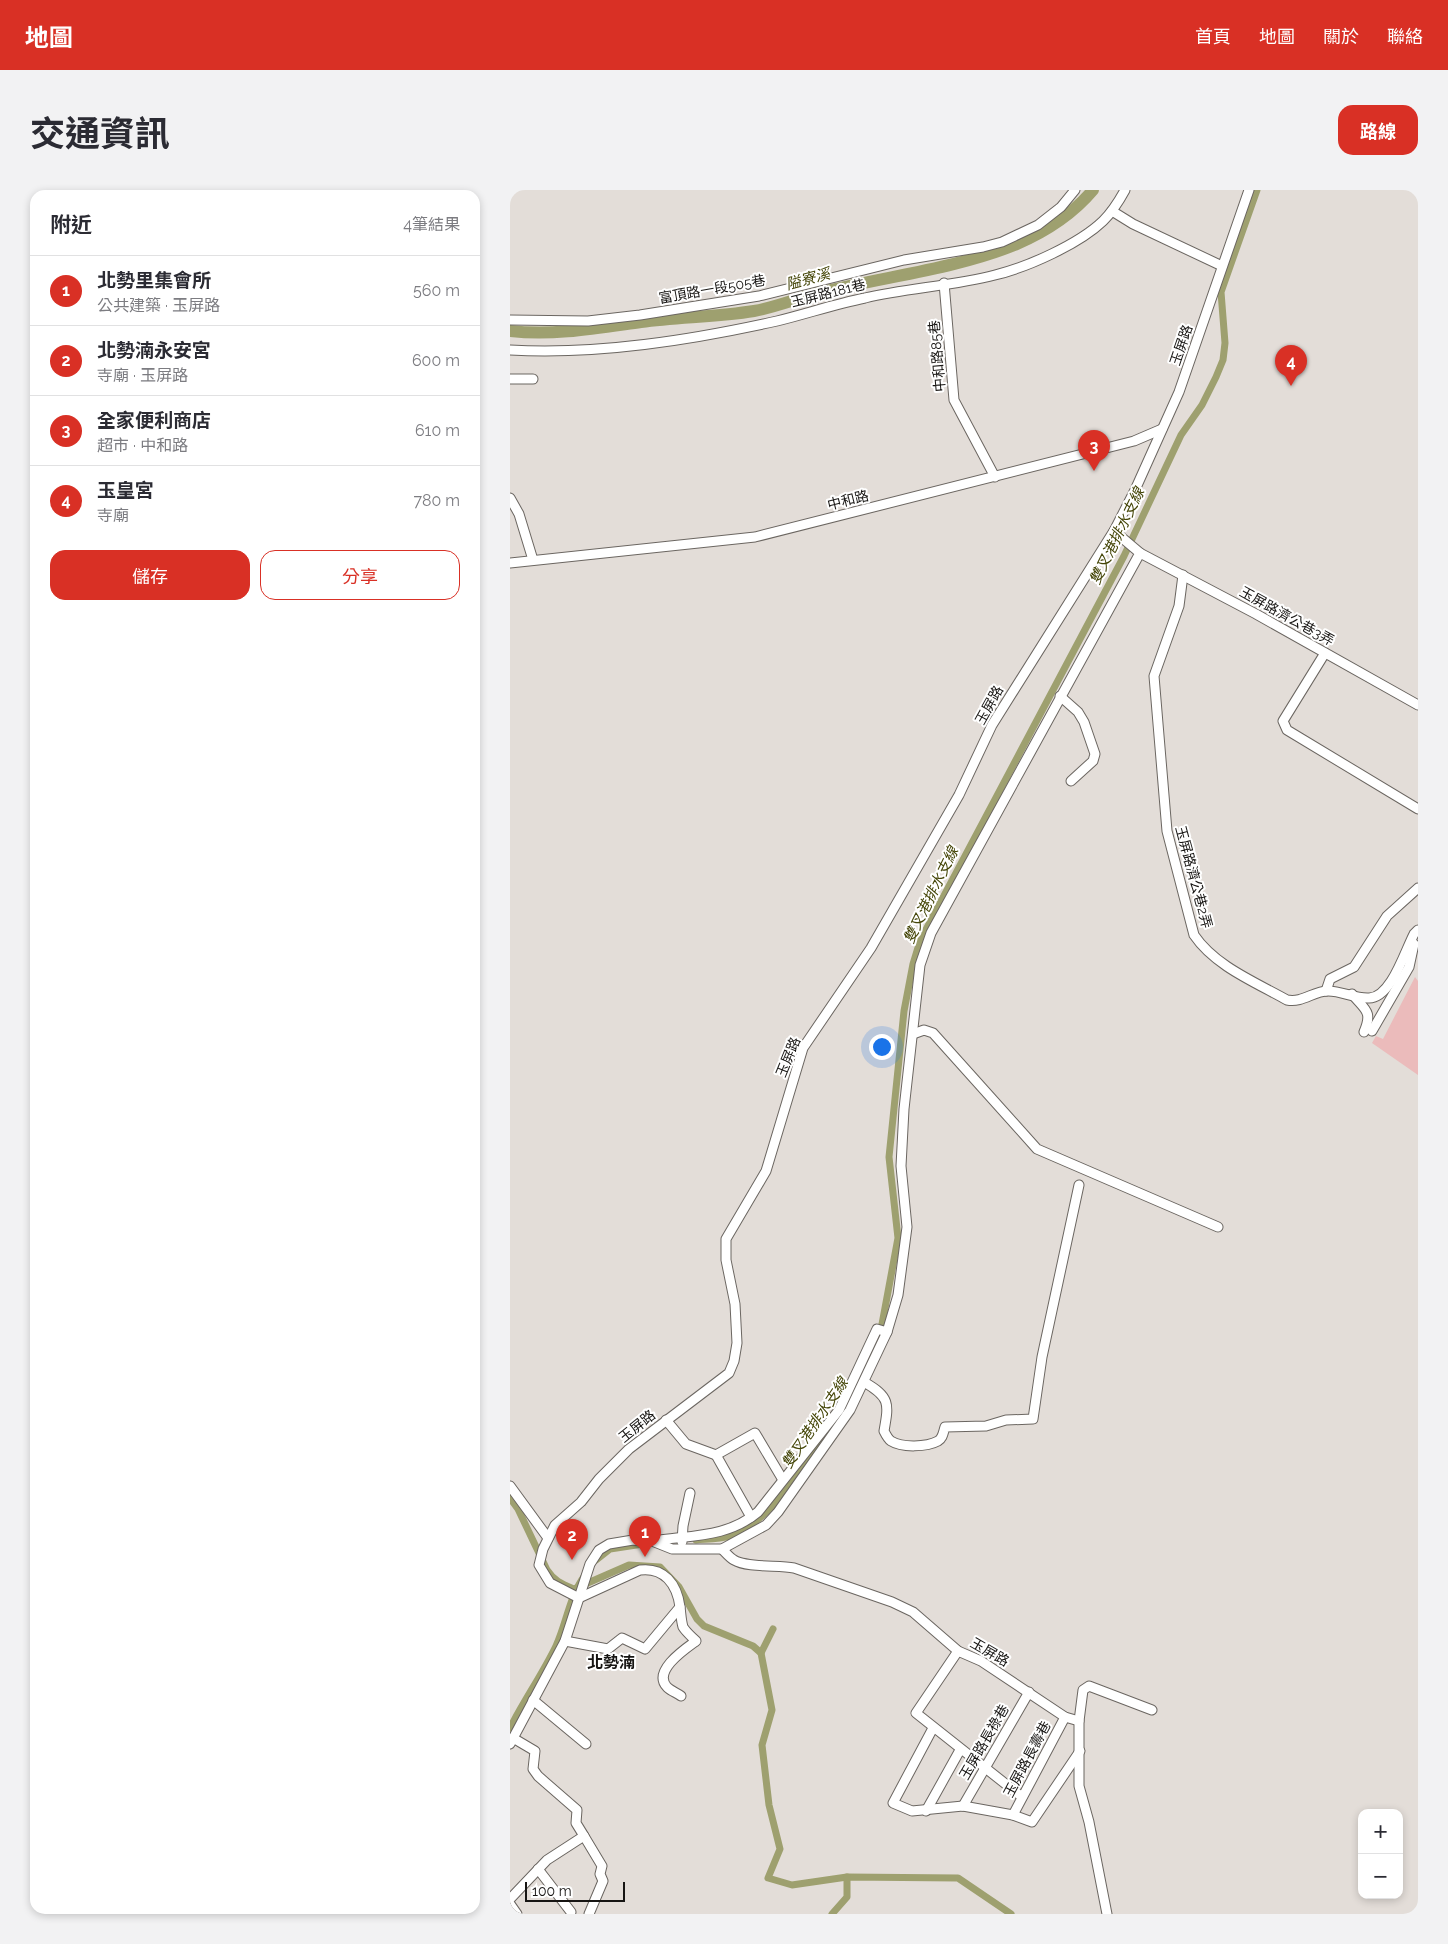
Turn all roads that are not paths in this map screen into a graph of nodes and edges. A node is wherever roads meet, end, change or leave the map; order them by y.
1 (1075, 190) edge
2 (1125, 190) edge
3 (1249, 190) edge
4 (1112, 211) junction
5 (1222, 266) junction
6 (944, 283) junction
7 (510, 320) edge
8 (510, 350) edge
9 (510, 379) edge
10 (533, 379) dead end
11 (1162, 430) junction
12 (995, 477) junction
13 (510, 498) edge
14 (1114, 531) junction
15 (1140, 553) junction
16 (533, 560) junction
17 (510, 563) edge
18 (1183, 574) junction
19 (1325, 653) junction
20 (1060, 696) junction
21 (1418, 705) edge
22 (1071, 782) dead end
23 (1418, 809) edge
24 (1418, 888) edge
25 (1418, 930) edge
26 (1418, 935) edge
27 (1326, 991) junction
28 (1352, 994) junction
29 (913, 1034) junction
30 (1079, 1184) dead end
31 (1218, 1227) dead end
32 (887, 1332) junction
33 (864, 1382) junction
34 (666, 1420) junction
35 (716, 1455) junction
36 (783, 1480) junction
37 (510, 1486) edge
38 (690, 1493) dead end
39 (751, 1517) junction
40 (682, 1536) junction
41 (548, 1538) junction
42 (652, 1541) junction
43 (681, 1549) junction
44 (722, 1549) junction
45 (578, 1594) junction
46 (680, 1607) junction
47 (565, 1641) junction
48 (958, 1650) junction
49 (1029, 1692) junction
50 (681, 1696) dead end
51 (533, 1700) junction
52 (1152, 1710) dead end
53 (1065, 1717) junction
54 (1079, 1721) junction
55 (933, 1728) junction
56 (511, 1741) edge
57 (586, 1744) dead end
58 (960, 1750) junction
59 (1080, 1751) junction
60 (985, 1769) junction
61 (1022, 1797) junction
62 (963, 1806) junction
63 (926, 1811) junction
64 (1013, 1815) junction
65 (584, 1836) junction
66 (538, 1869) junction
67 (510, 1899) edge
68 (510, 1904) edge
69 (571, 1912) dead end
70 (517, 1914) edge
71 (589, 1914) edge
72 (1108, 1914) edge

1 - 7 street, 富頂路一段505巷
2 - 4 street, 玉屏路181巷
3 - 5 street, 玉屏路
4 - 5 street
4 - 6 street, 玉屏路181巷
5 - 11 street, 玉屏路
6 - 8 street, 玉屏路181巷
6 - 12 street, 中和路85巷
9 - 10 street
11 - 12 street, 中和路
11 - 14 street, 玉屏路
12 - 16 street, 中和路
13 - 16 street
14 - 15 street
14 - 34 street, 玉屏路
15 - 18 street, 玉屏路濟公巷3弄
15 - 20 street
16 - 17 street, 中和路
18 - 19 street, 玉屏路濟公巷3弄
18 - 27 street, 玉屏路濟公巷2弄
19 - 21 street, 玉屏路濟公巷3弄
19 - 23 street
20 - 22 street
20 - 29 street
24 - 27 street
25 - 28 street, 玉屏路濟公巷2弄
26 - 28 street
27 - 28 street, 玉屏路濟公巷2弄
29 - 31 street
29 - 32 street
30 - 33 street
32 - 33 street
32 - 36 street
33 - 44 street
34 - 35 street
34 - 41 street, 玉屏路
35 - 36 street
35 - 39 street
36 - 39 street
37 - 41 street
38 - 40 street
39 - 40 street
40 - 42 street
40 - 43 street
41 - 45 street, 玉屏路
42 - 43 street
42 - 45 street
43 - 44 street
44 - 48 street, 玉屏路
45 - 46 street
45 - 47 street
46 - 47 street
46 - 50 street
47 - 51 street
48 - 49 street, 玉屏路
48 - 55 street
49 - 53 street, 玉屏路
49 - 60 street, 玉屏路長祿巷
51 - 56 street
51 - 57 street
52 - 54 street
53 - 54 street, 玉屏路
53 - 61 street, 玉屏路長壽巷
54 - 59 street
55 - 58 street
55 - 63 street
56 - 65 street
58 - 60 street
58 - 63 street
59 - 64 street
59 - 72 street
60 - 61 street
60 - 62 street, 玉屏路長祿巷
61 - 64 street, 玉屏路長壽巷
62 - 63 street
62 - 64 street
65 - 66 street
65 - 71 street
66 - 67 street
66 - 69 street
68 - 70 street

